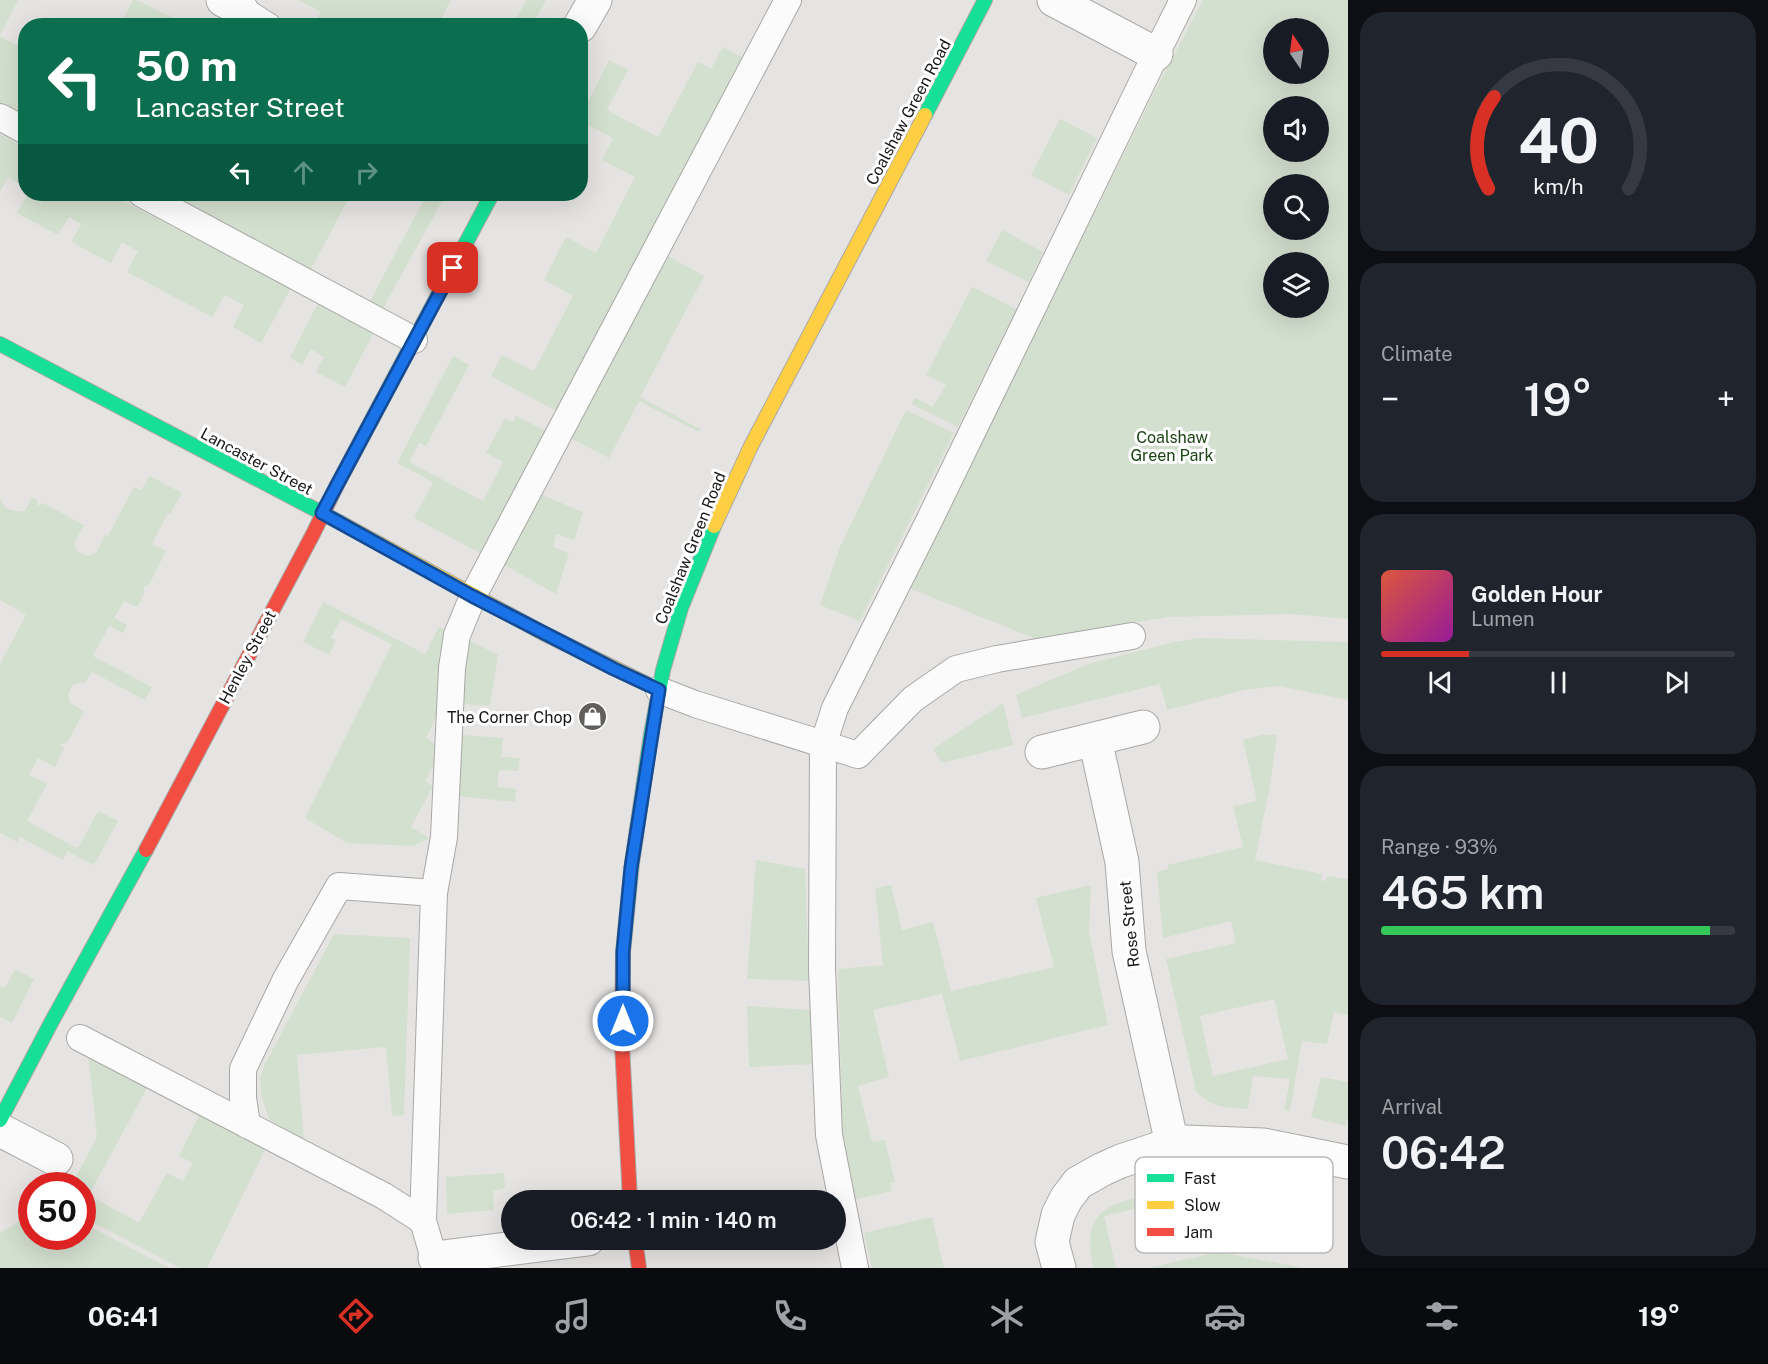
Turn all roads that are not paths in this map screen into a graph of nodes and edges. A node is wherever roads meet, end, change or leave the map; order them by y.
1 (594, 0) edge
2 (788, 0) edge
3 (985, 0) edge
4 (1054, 0) edge
5 (1184, 0) edge
6 (585, 18) edge
7 (1156, 54) junction
8 (0, 117) edge
9 (18, 127) edge
10 (155, 201) edge
11 (488, 201) edge
12 (414, 340) junction
13 (0, 344) edge
14 (322, 513) junction
15 (472, 596) junction
16 (1132, 636) dead end
17 (659, 690) junction
18 (1143, 727) dead end
19 (1095, 739) junction
20 (823, 745) junction
21 (1042, 752) dead end
22 (434, 893) junction
23 (80, 1038) dead end
24 (0, 1120) edge
25 (247, 1125) junction
26 (0, 1130) edge
27 (1172, 1144) junction
28 (1323, 1157) edge
29 (56, 1159) dead end
30 (1333, 1159) edge
31 (1348, 1162) edge
32 (630, 1190) edge
33 (423, 1221) junction
34 (518, 1250) edge
35 (637, 1250) edge
36 (436, 1263) edge
37 (639, 1268) edge
38 (855, 1268) edge
39 (1059, 1268) edge

1 - 6 street
2 - 15 lane
3 - 17 street, Coalshaw Green Road
4 - 7 street
5 - 7 lane
7 - 20 lane
8 - 9 lane
10 - 12 lane
11 - 12 street, Henley Street
12 - 14 street, Henley Street
13 - 14 street, Lancaster Street
14 - 15 street, Lancaster Street
14 - 24 street, Henley Street
15 - 17 street, Lancaster Street
15 - 22 lane
16 - 20 lane
17 - 20 lane
17 - 32 street, Coalshaw Green Road
18 - 19 street
19 - 21 street
19 - 27 street, Rose Street
20 - 38 lane
22 - 25 lane
22 - 33 lane
23 - 25 lane
25 - 33 lane
26 - 29 street
27 - 28 street
27 - 39 street
30 - 31 street
33 - 36 lane
34 - 36 street
35 - 37 street

